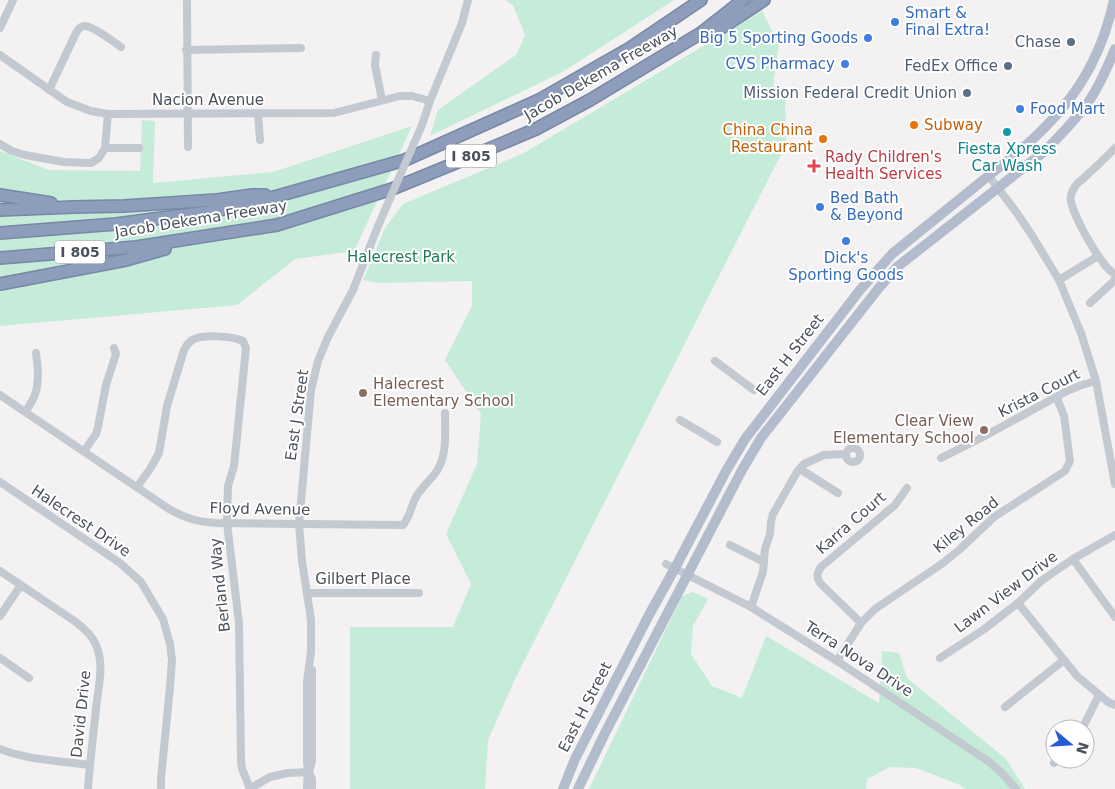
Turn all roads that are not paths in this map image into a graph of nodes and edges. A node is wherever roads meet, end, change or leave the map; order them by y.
1 (13, 0) edge
2 (186, 0) edge
3 (468, 0) edge
4 (701, 0) edge
5 (743, 0) edge
6 (764, 0) edge
7 (1114, 0) edge
8 (0, 28) edge
9 (701, 33) junction
10 (122, 47) dead end
11 (301, 48) dead end
12 (1115, 49) edge
13 (186, 50) junction
14 (376, 55) dead end
15 (0, 56) edge
16 (49, 90) junction
17 (382, 100) junction
18 (430, 101) junction
19 (108, 114) junction
20 (187, 114) junction
21 (258, 114) junction
22 (260, 140) dead end
23 (0, 144) edge
24 (188, 147) dead end
25 (105, 148) junction
26 (139, 148) dead end
27 (1115, 148) edge
28 (988, 176) junction
29 (998, 188) junction
30 (0, 195) edge
31 (279, 195) junction
32 (74, 207) junction
33 (0, 210) edge
34 (0, 233) edge
35 (222, 234) junction
36 (1098, 256) junction
37 (0, 258) edge
38 (1115, 276) edge
39 (1059, 280) junction
40 (0, 284) edge
41 (1090, 303) dead end
42 (114, 348) dead end
43 (36, 353) dead end
44 (715, 360) dead end
45 (1096, 382) junction
46 (754, 390) dead end
47 (0, 394) edge
48 (1056, 398) junction
49 (26, 412) junction
50 (445, 413) dead end
51 (680, 420) dead end
52 (717, 442) dead end
53 (84, 451) junction
54 (846, 454) dead end
55 (941, 458) dead end
56 (1113, 464) edge
57 (800, 468) junction
58 (0, 482) edge
59 (1115, 484) edge
60 (137, 487) junction
61 (907, 488) dead end
62 (838, 493) dead end
63 (227, 523) junction
64 (299, 524) junction
65 (1115, 535) edge
66 (730, 545) dead end
67 (1073, 559) junction
68 (764, 562) junction
69 (671, 566) junction
70 (0, 571) edge
71 (687, 575) junction
72 (21, 585) junction
73 (307, 593) junction
74 (419, 593) dead end
75 (1018, 603) junction
76 (747, 605) junction
77 (0, 616) edge
78 (1115, 617) edge
79 (860, 623) junction
80 (0, 658) edge
81 (940, 658) dead end
82 (1064, 660) junction
83 (837, 661) junction
84 (29, 678) dead end
85 (1099, 694) junction
86 (1115, 705) edge
87 (1006, 707) dead end
88 (1087, 719) edge
89 (0, 749) edge
90 (90, 765) junction
91 (309, 772) junction
92 (88, 789) edge
93 (161, 789) edge
94 (250, 789) edge
95 (307, 789) edge
96 (312, 789) edge
97 (563, 789) edge
98 (578, 789) edge
99 (1016, 789) edge

1 - 8 street
2 - 13 street
3 - 18 street, East J Street
4 - 31 highway, Jacob Dekema Freeway / I 805
5 - 9 highway, Jacob Dekema Freeway / I 805
6 - 9 highway
7 - 28 main road, East H Street
9 - 35 highway, Jacob Dekema Freeway / I 805
10 - 16 street
11 - 13 street
12 - 29 main road, East H Street
13 - 20 street
14 - 17 street
15 - 16 street, Nacion Avenue
16 - 19 street, Nacion Avenue
17 - 18 street, Nacion Avenue
17 - 21 street, Nacion Avenue
18 - 64 street, East J Street, bridge
19 - 20 street, Nacion Avenue
19 - 25 street
20 - 21 street, Nacion Avenue
20 - 24 street
21 - 22 street
23 - 25 street
25 - 26 street
27 - 36 street
28 - 29 street
28 - 69 main road, East H Street
29 - 39 street
29 - 71 main road, East H Street
30 - 32 highway
31 - 32 highway
31 - 34 highway, Jacob Dekema Freeway / I 805
32 - 33 highway
35 - 37 highway, Jacob Dekema Freeway / I 805
35 - 40 highway
36 - 38 street
36 - 39 street
38 - 41 street
39 - 45 street
42 - 53 street
43 - 49 street
44 - 46 street
45 - 48 street, Krista Court
45 - 56 street
47 - 49 street, Floyd Avenue
48 - 55 street, Krista Court
48 - 79 street, Kiley Road
49 - 53 street, Floyd Avenue
50 - 64 street, Floyd Avenue
51 - 52 street
53 - 60 street, Floyd Avenue
54 - 57 street
56 - 59 street
57 - 62 street
57 - 68 street
58 - 93 street, Halecrest Drive
60 - 63 street, Floyd Avenue
60 - 63 street, Berland Way
61 - 79 street, Karra Court
63 - 64 street, Floyd Avenue
63 - 94 street, Berland Way
64 - 73 street, East J Street
65 - 67 street, Lawn View Drive
66 - 68 street
67 - 75 street, Lawn View Drive
67 - 78 street
68 - 76 street
69 - 71 street, Terra Nova Drive
69 - 97 main road, East H Street
70 - 72 street, David Drive
71 - 76 street, Terra Nova Drive
71 - 98 main road, East H Street
72 - 77 street
72 - 90 street, David Drive
73 - 74 street, Gilbert Place
73 - 91 street, East J Street
75 - 81 street, Lawn View Drive
75 - 82 street
76 - 83 street, Terra Nova Drive
79 - 83 street, Kiley Road
80 - 84 street
82 - 85 street
82 - 87 street
83 - 99 street, Terra Nova Drive
85 - 86 street
85 - 88 street
89 - 90 street
90 - 92 street, David Drive
91 - 94 street
91 - 95 street, East J Street
91 - 96 street, East J Street

